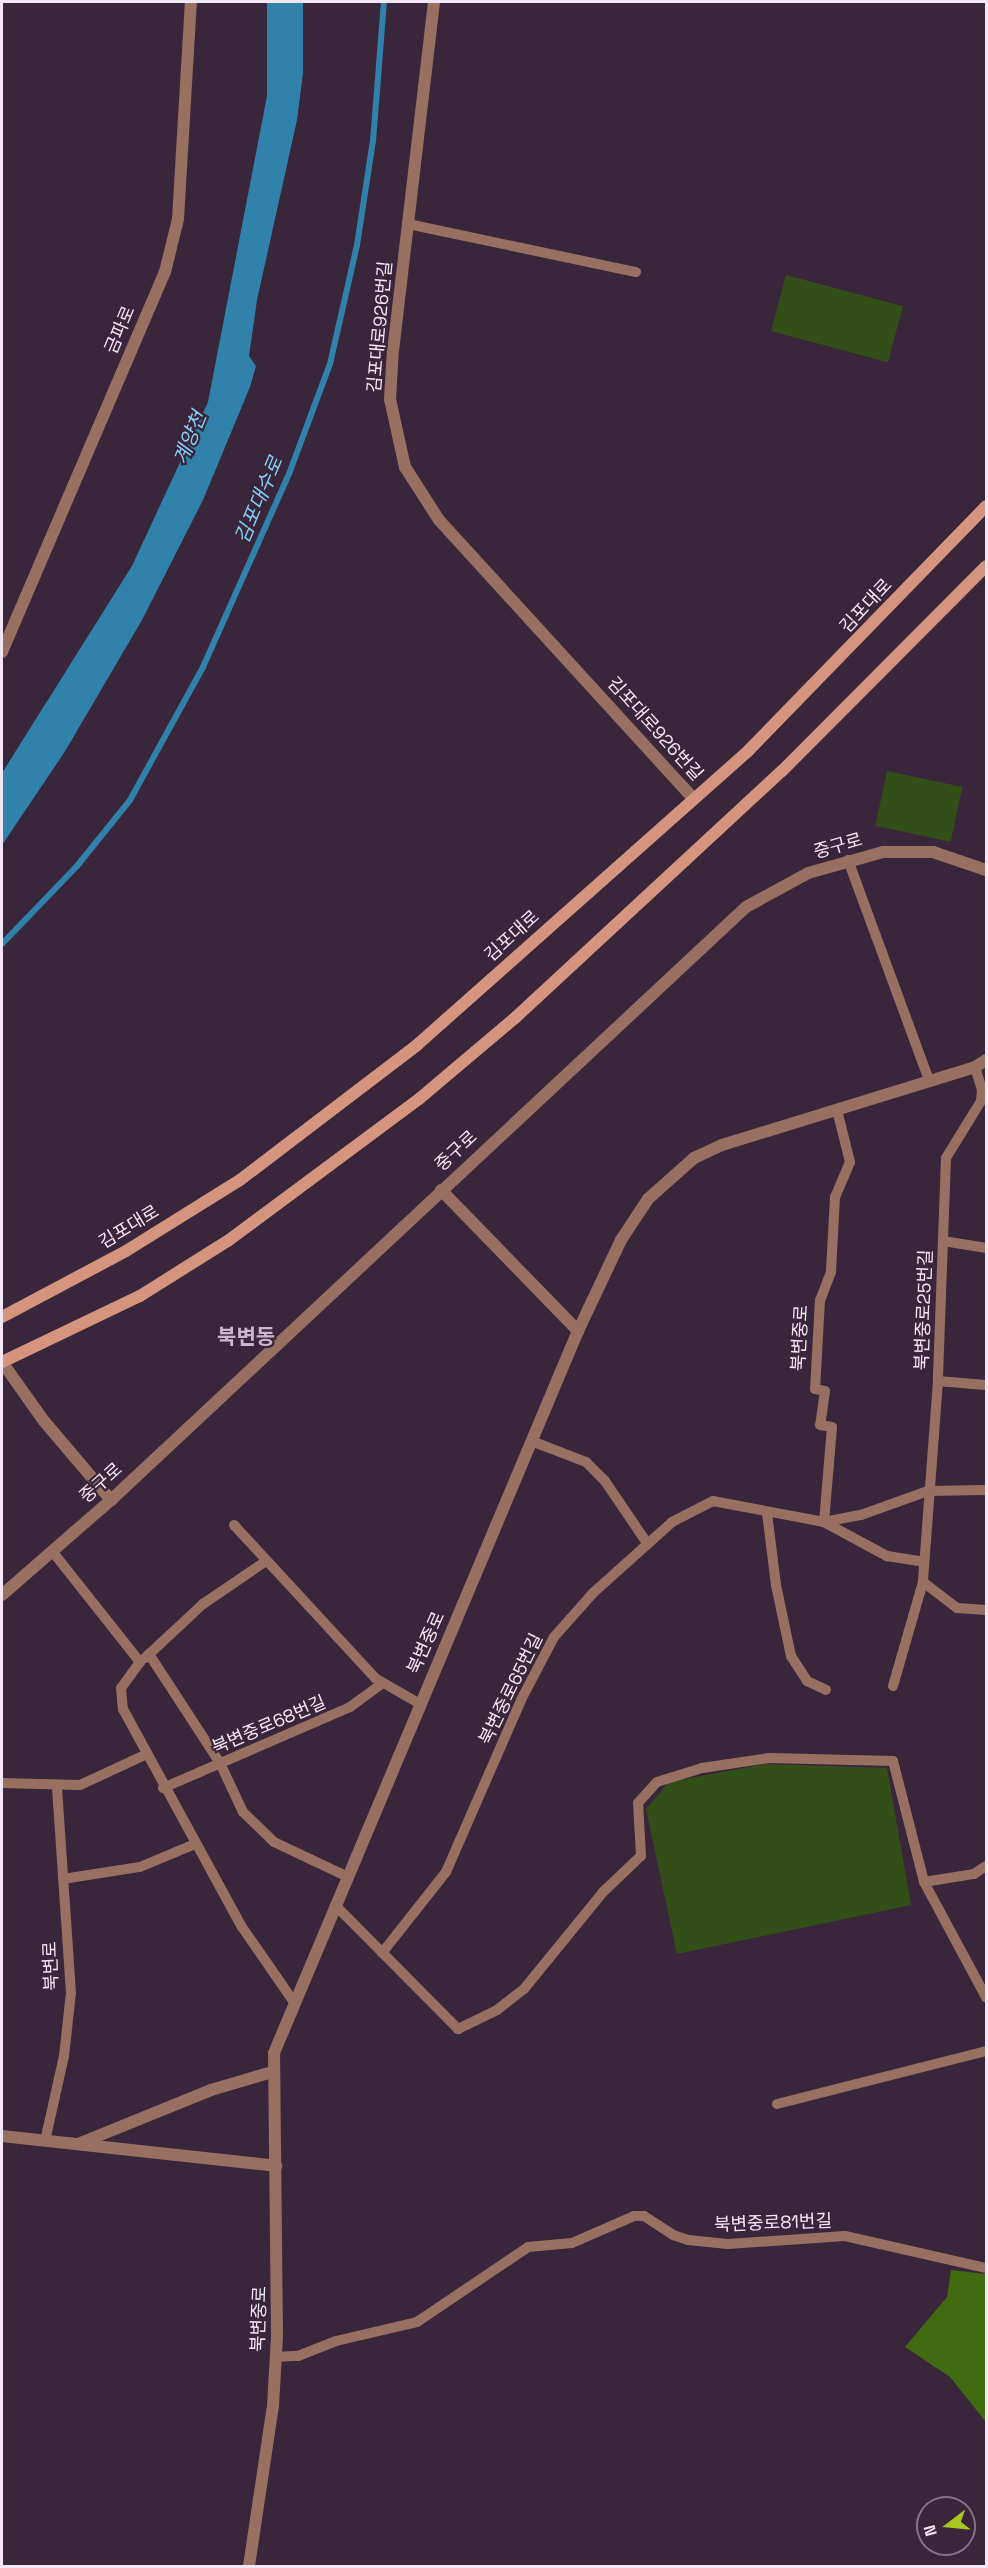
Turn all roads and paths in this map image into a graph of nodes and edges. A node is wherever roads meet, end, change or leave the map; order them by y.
1 (191, 2) edge
2 (434, 2) edge
3 (408, 224) junction
4 (636, 272) dead end
5 (987, 506) edge
6 (987, 566) edge
7 (987, 573) edge
8 (972, 580) junction
9 (2, 652) edge
10 (693, 798) junction
11 (848, 860) junction
12 (987, 870) edge
13 (987, 1060) edge
14 (975, 1067) junction
15 (929, 1080) junction
16 (837, 1110) junction
17 (441, 1190) junction
18 (943, 1241) junction
19 (987, 1248) edge
20 (2, 1317) edge
21 (578, 1331) junction
22 (2, 1362) edge
23 (938, 1381) junction
24 (987, 1385) edge
25 (534, 1442) junction
26 (987, 1490) edge
27 (928, 1491) junction
28 (111, 1500) junction
29 (767, 1513) junction
30 (824, 1521) junction
31 (234, 1525) dead end
32 (647, 1543) junction
33 (52, 1551) junction
34 (266, 1561) junction
35 (924, 1562) junction
36 (923, 1582) junction
37 (2, 1595) edge
38 (987, 1610) edge
39 (149, 1654) junction
40 (140, 1662) junction
41 (382, 1684) junction
42 (893, 1686) dead end
43 (826, 1690) dead end
44 (420, 1704) junction
45 (145, 1755) junction
46 (220, 1763) junction
47 (2, 1783) edge
48 (57, 1787) junction
49 (163, 1788) junction
50 (195, 1844) junction
51 (987, 1866) edge
52 (348, 1877) junction
53 (63, 1879) junction
54 (924, 1882) junction
55 (335, 1905) junction
56 (382, 1953) junction
57 (987, 1997) edge
58 (294, 2002) junction
59 (987, 2051) edge
60 (272, 2072) junction
61 (777, 2104) dead end
62 (2, 2136) edge
63 (45, 2141) junction
64 (78, 2144) junction
65 (276, 2166) junction
66 (987, 2268) edge
67 (276, 2357) junction
68 (249, 2566) edge

1 - 9 street, 금파로
2 - 3 street, 김포대로926번길
3 - 4 lane
3 - 10 street, 김포대로926번길
5 - 10 main road, 김포대로
6 - 8 main road
7 - 8 street
8 - 22 main road
10 - 20 main road, 김포대로
11 - 12 street, 중구로
11 - 15 lane
11 - 17 street, 중구로
13 - 14 street, 북변중로
14 - 15 street, 북변중로
14 - 18 lane, 북변중로25번길
15 - 16 street, 북변중로
16 - 21 street, 북변중로
16 - 30 lane, 북변중로
17 - 21 street
17 - 28 street, 중구로
18 - 19 lane, 북변중로25번길
18 - 23 lane, 북변중로25번길
21 - 25 street, 북변중로
22 - 28 street
23 - 24 lane, 북변중로25번길
23 - 27 lane, 북변중로25번길
25 - 32 lane
25 - 44 street, 북변중로
26 - 27 lane
27 - 30 lane, 북변중로65번길
27 - 35 lane, 북변중로25번길
28 - 33 street, 중구로
29 - 30 lane, 북변중로65번길
29 - 32 lane, 북변중로65번길
29 - 43 lane
30 - 35 lane
31 - 34 lane, 북변중로
32 - 56 lane, 북변중로65번길
33 - 37 street, 중구로
33 - 40 lane
34 - 39 lane
34 - 41 lane, 북변중로
35 - 36 lane, 북변중로25번길
36 - 38 lane
36 - 42 lane, 북변중로25번길
39 - 40 lane
39 - 46 lane
40 - 45 lane
41 - 44 lane, 북변중로
41 - 46 lane, 북변중로68번길
44 - 52 street, 북변중로
45 - 48 lane
45 - 49 lane
46 - 49 lane, 북변중로68번길
46 - 52 lane
47 - 48 lane
48 - 53 lane, 북변로
49 - 50 lane
50 - 53 lane
50 - 58 lane
51 - 54 lane
52 - 55 street, 북변중로
53 - 63 lane, 북변로
54 - 56 lane
54 - 57 lane
55 - 56 lane
55 - 58 street, 북변중로
58 - 60 street, 북변중로
59 - 61 lane
60 - 64 street
60 - 65 street, 북변중로
62 - 63 street
63 - 64 street
64 - 65 street
65 - 67 street, 북변중로
66 - 67 lane, 북변중로81번길
67 - 68 street, 북변중로

